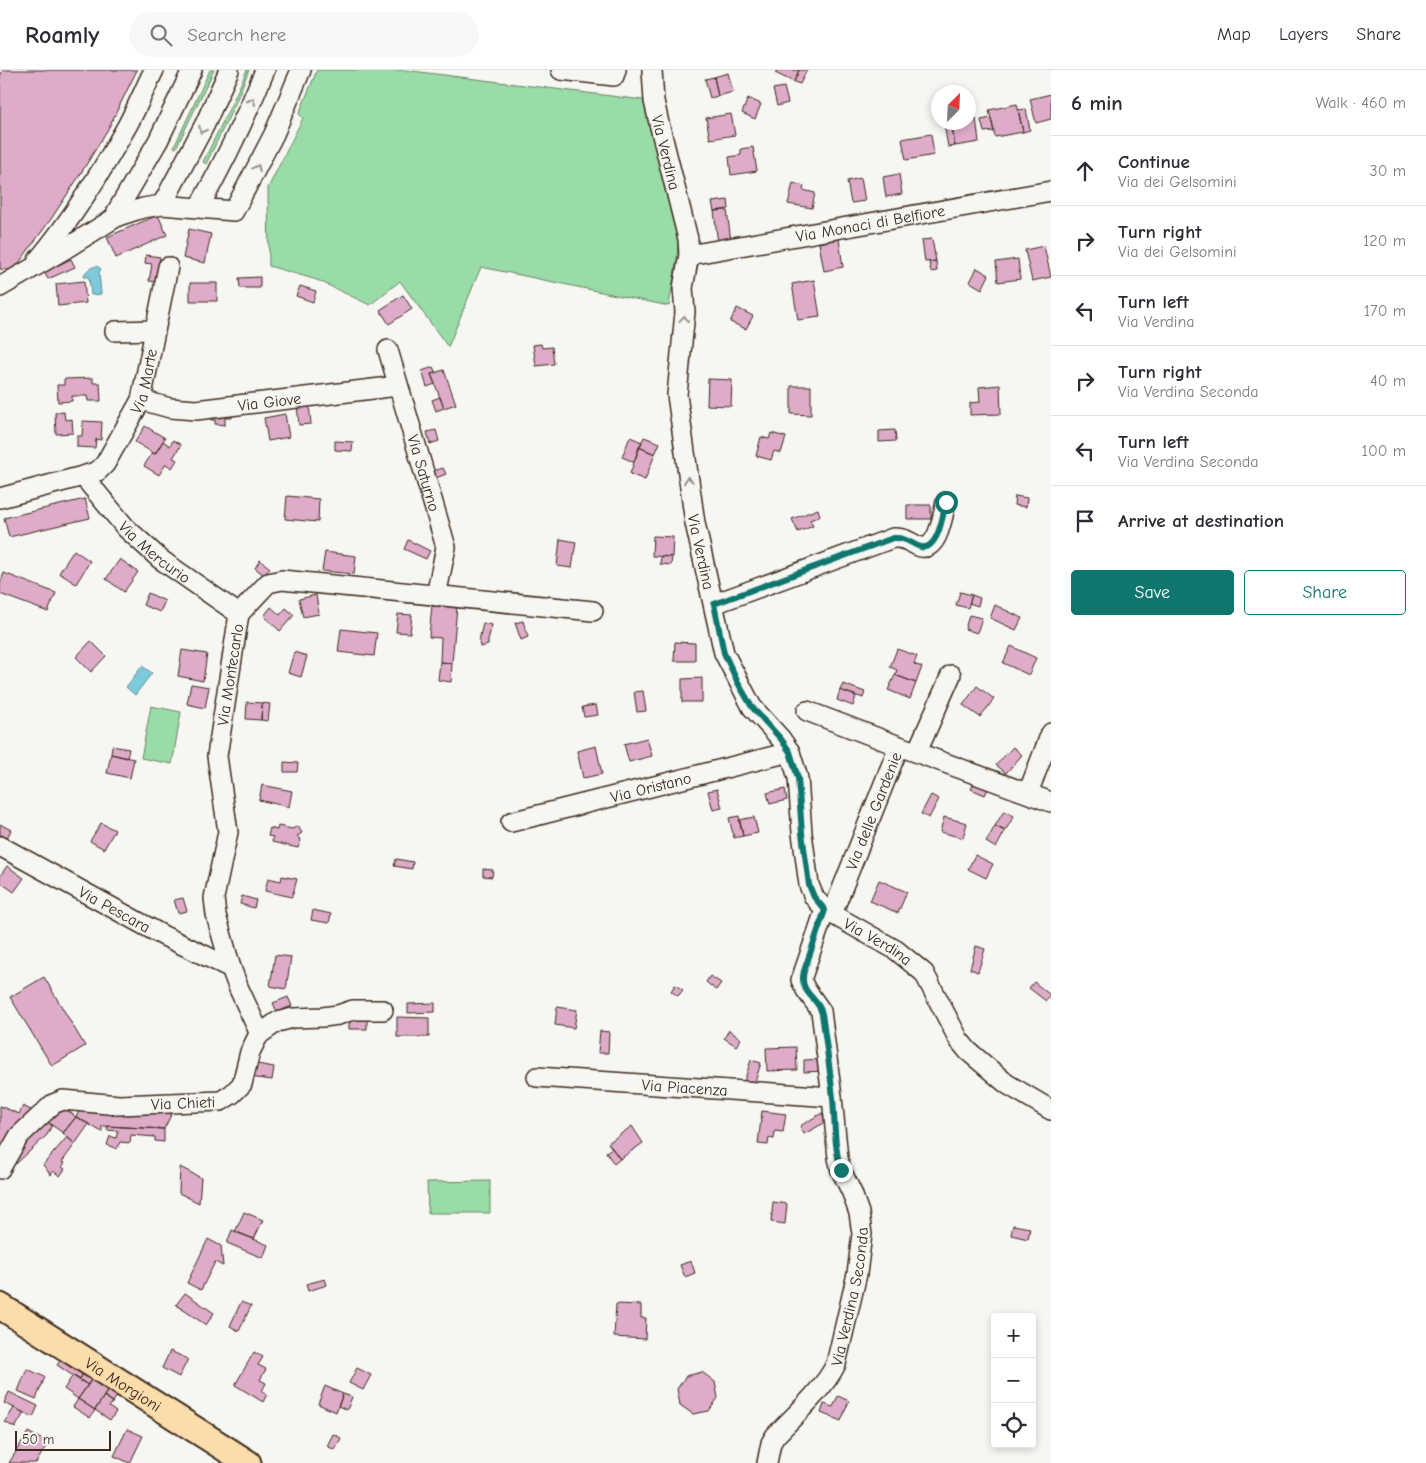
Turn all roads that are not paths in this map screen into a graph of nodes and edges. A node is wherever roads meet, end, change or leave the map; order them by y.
1 (154, 70) edge
2 (192, 70) edge
3 (229, 70) edge
4 (265, 70) edge
5 (301, 70) edge
6 (561, 70) edge
7 (616, 70) edge
8 (652, 70) edge
9 (1051, 191) edge
10 (162, 205) junction
11 (199, 207) junction
12 (118, 216) junction
13 (689, 255) junction
14 (168, 267) dead end
15 (31, 269) junction
16 (0, 287) edge
17 (0, 295) edge
18 (155, 330) junction
19 (115, 331) dead end
20 (388, 350) dead end
21 (398, 386) junction
22 (141, 400) junction
23 (82, 476) junction
24 (0, 498) edge
25 (946, 502) dead end
26 (436, 596) junction
27 (714, 604) junction
28 (594, 612) dead end
29 (239, 614) junction
30 (951, 675) dead end
31 (806, 711) dead end
32 (1051, 733) edge
33 (908, 749) junction
34 (790, 752) junction
35 (1028, 794) junction
36 (1051, 802) edge
37 (511, 822) dead end
38 (0, 846) edge
39 (828, 912) junction
40 (231, 968) junction
41 (383, 1010) dead end
42 (260, 1034) junction
43 (537, 1077) dead end
44 (832, 1097) junction
45 (1051, 1110) edge
46 (0, 1169) edge
47 (0, 1306) edge
48 (248, 1463) edge
49 (767, 1463) edge

1 - 15 street
2 - 12 street
3 -> 10 street
11 -> 4 street
11 -> 5 street
6 - 7 street
8 - 13 street, Via Verdina
9 - 13 street, Via Monaci di Belfiore
10 - 11 street
10 - 12 street
12 - 15 street
27 -> 13 street, Via Verdina
14 - 18 street, Via Marte
15 - 16 street
15 - 17 street
18 - 19 street
18 - 22 street, Via Marte
20 - 21 street, Via Saturno
21 - 22 street, Via Giove
21 - 26 street, Via Saturno
22 - 23 street, Via Marte
23 - 24 street, Via Marte
23 - 29 street, Via Mercurio
25 - 27 street
26 - 28 street, Via Montecarlo
26 - 29 street, Via Montecarlo
27 - 34 street, Via Verdina
29 - 40 street, Via Montecarlo
30 - 33 street
31 - 33 street
32 - 35 street
33 - 35 street, Via delle Gardenie
33 - 39 street, Via delle Gardenie
34 - 37 street, Via Oristano
34 - 39 street, Via Verdina
35 - 36 street, Via delle Gardenie
38 - 40 street, Via Pescara
39 - 44 street, Via Verdina Seconda
39 - 45 street, Via Verdina
40 - 42 street, Via Montecarlo
41 - 42 street
42 - 46 street, Via Chieti
43 - 44 street, Via Piacenza
44 - 49 street, Via Verdina Seconda
47 - 48 main road, Via Morgioni

